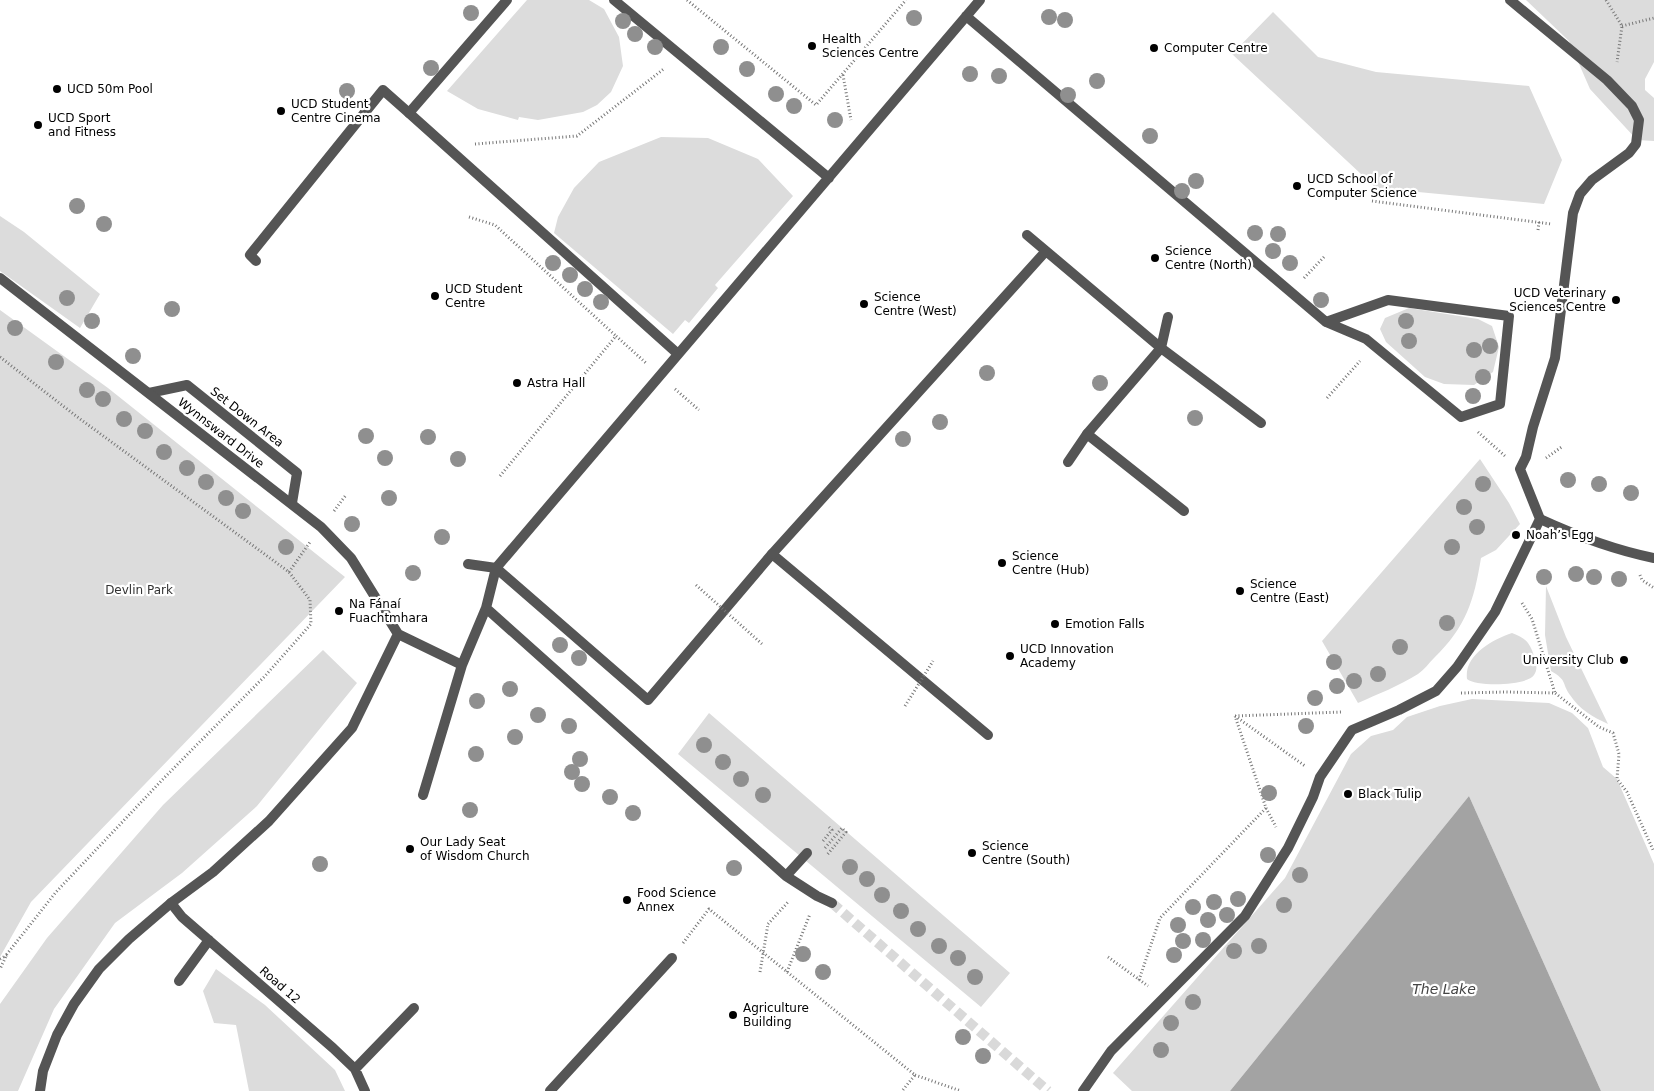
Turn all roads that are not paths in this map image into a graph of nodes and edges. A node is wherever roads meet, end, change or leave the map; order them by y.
1 (507, 0) edge
2 (614, 0) edge
3 (980, 0) edge
4 (1510, 0) edge
5 (966, 16) junction
6 (409, 113) junction
7 (829, 178) junction
8 (1027, 235) dead end
9 (1046, 251) junction
10 (256, 261) dead end
11 (0, 278) edge
12 (1168, 318) dead end
13 (1326, 322) junction
14 (1161, 348) junction
15 (678, 354) junction
16 (149, 393) junction
17 (1261, 423) dead end
18 (1087, 434) junction
19 (1068, 462) dead end
20 (292, 503) junction
21 (1184, 511) dead end
22 (1540, 519) junction
23 (772, 554) junction
24 (1654, 558) edge
25 (468, 564) dead end
26 (496, 568) junction
27 (486, 608) junction
28 (398, 634) junction
29 (462, 665) junction
30 (988, 735) dead end
31 (423, 795) dead end
32 (807, 853) dead end
33 (786, 876) junction
34 (171, 903) junction
35 (832, 903) tunnel mouth
36 (209, 940) junction
37 (672, 958) road end
38 (179, 981) dead end
39 (414, 1008) dead end
40 (355, 1069) junction
41 (1086, 1089) edge
42 (40, 1091) edge
43 (365, 1091) edge
44 (550, 1091) edge

1 - 6 street
2 - 7 street
3 - 5 street
4 - 22 street
5 - 7 street
5 - 13 street
6 - 10 street
6 - 15 street
7 - 15 street
8 - 9 street
9 - 14 street
9 - 23 street
11 - 16 street, Wynnsward Drive
12 - 14 street
13 - 13 street
14 - 17 street
14 - 18 street
15 - 26 street
16 - 20 street, Wynnsward Drive
16 - 20 street, Set Down Area
18 - 19 street
18 - 21 street
20 - 28 street, Wynnsward Drive
22 - 24 street
22 - 41 street
23 - 26 street
23 - 30 street
25 - 26 street
26 - 27 street
27 - 29 street
27 - 33 street
28 - 29 street
28 - 34 street
29 - 31 street
32 - 33 street
33 - 35 street
34 - 36 street, Road 12
34 - 42 street
36 - 38 street
36 - 40 street, Road 12
37 - 44 street
39 - 40 street
40 - 43 street, Road 12

